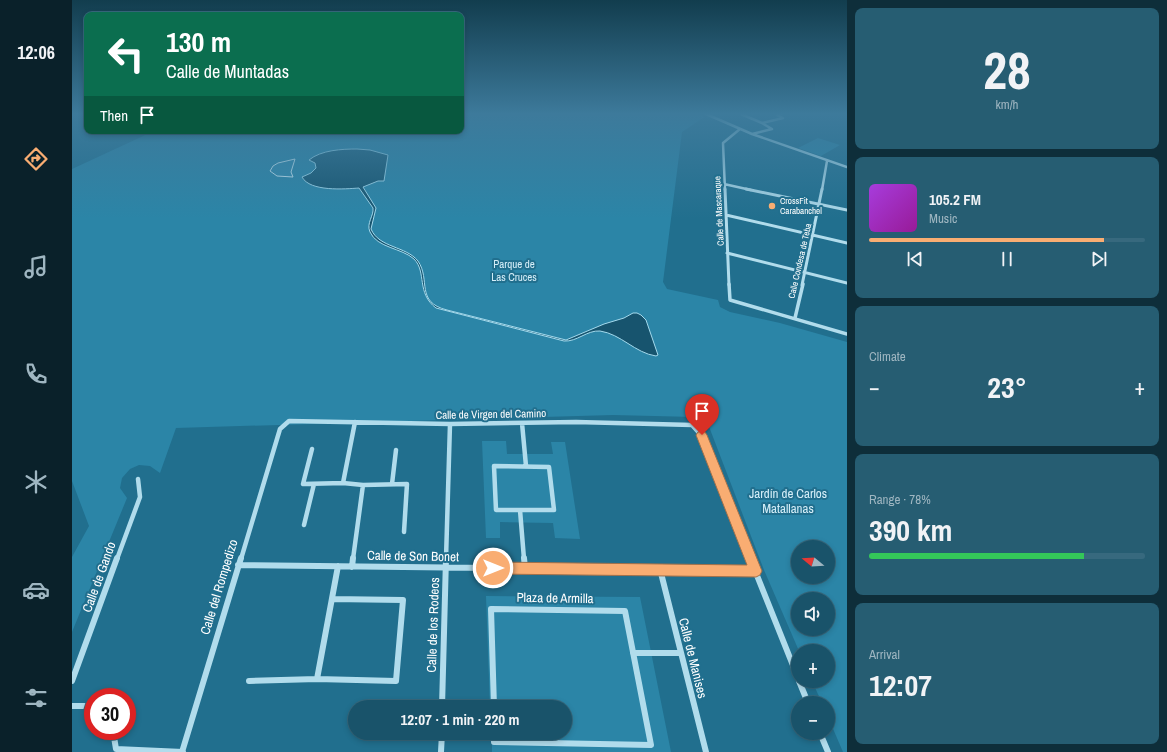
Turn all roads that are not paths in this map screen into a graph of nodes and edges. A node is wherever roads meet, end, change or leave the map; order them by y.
1 (723, 149) edge
2 (794, 149) edge
3 (827, 161) junction
4 (847, 167) edge
5 (724, 184) junction
6 (819, 204) junction
7 (847, 210) edge
8 (726, 215) junction
9 (813, 235) junction
10 (847, 243) edge
11 (727, 252) junction
12 (804, 272) junction
13 (847, 283) edge
14 (795, 318) junction
15 (847, 334) edge
16 (355, 422) junction
17 (522, 423) junction
18 (450, 424) junction
19 (280, 429) joint
20 (312, 449) dead end
21 (396, 450) dead end
22 (526, 466) junction
23 (138, 479) dead end
24 (314, 484) junction
25 (343, 484) junction
26 (392, 484) junction
27 (363, 485) junction
28 (520, 510) junction
29 (304, 525) dead end
30 (404, 532) dead end
31 (238, 565) junction
32 (338, 566) junction
33 (352, 567) junction
34 (446, 567) junction
35 (525, 568) junction
36 (660, 569) junction
37 (756, 571) junction
38 (332, 599) junction
39 (633, 652) junction
40 (681, 653) junction
41 (791, 660) edge
42 (317, 679) junction
43 (72, 681) edge
44 (249, 681) dead end
45 (442, 700) edge
46 (494, 700) edge
47 (72, 706) edge
48 (84, 706) edge
49 (114, 740) edge
50 (442, 740) edge
51 (494, 740) edge
52 (823, 740) edge
53 (183, 752) edge
54 (441, 752) edge
55 (706, 752) edge
56 (828, 752) edge

1 - 5 street, Calle de Mascaraque
2 - 3 street
3 - 4 street
3 - 6 street, Calle Condesa de Teba
5 - 6 street
5 - 8 street, Calle de Mascaraque
6 - 7 street
6 - 9 street, Calle Condesa de Teba
8 - 9 street
8 - 11 street, Calle de Mascaraque
9 - 10 street
9 - 12 street, Calle Condesa de Teba
11 - 12 street
11 - 14 street, Calle de Mascaraque
12 - 13 street
12 - 14 street, Calle Condesa de Teba
14 - 15 street
16 - 18 street, Calle de Virgen del Camino
16 - 19 street, Calle de Virgen del Camino
16 - 25 street
17 - 18 street, Calle de Virgen del Camino
17 - 22 street
17 - 37 street, Calle de Virgen del Camino
18 - 34 street, Calle de los Rodeos
19 - 31 street, Calle del Rompedizo
20 - 24 street
21 - 26 street
22 - 28 street
22 - 28 street
23 - 43 street, Calle de Gando
24 - 25 street
24 - 29 street
25 - 27 street
26 - 27 street
26 - 30 street
27 - 33 street
28 - 35 street
31 - 32 street, Calle de Son Bonet
31 - 53 street, Calle del Rompedizo
32 - 33 street, Calle de Son Bonet
32 - 38 street
33 - 34 street, Calle de Son Bonet
34 - 35 street, Calle de Son Bonet
34 - 45 street, Calle de los Rodeos
35 - 36 street, Calle de Son Bonet
36 - 37 street, Calle de Son Bonet
36 - 40 street, Calle de Manises
37 - 41 street
38 - 42 street
38 - 42 street
39 - 40 street
39 - 46 street, Plaza de Armilla
39 - 51 street, Plaza de Armilla
40 - 55 street, Calle de Manises
42 - 44 street
47 - 48 street
49 - 53 street
50 - 54 street
52 - 56 street

